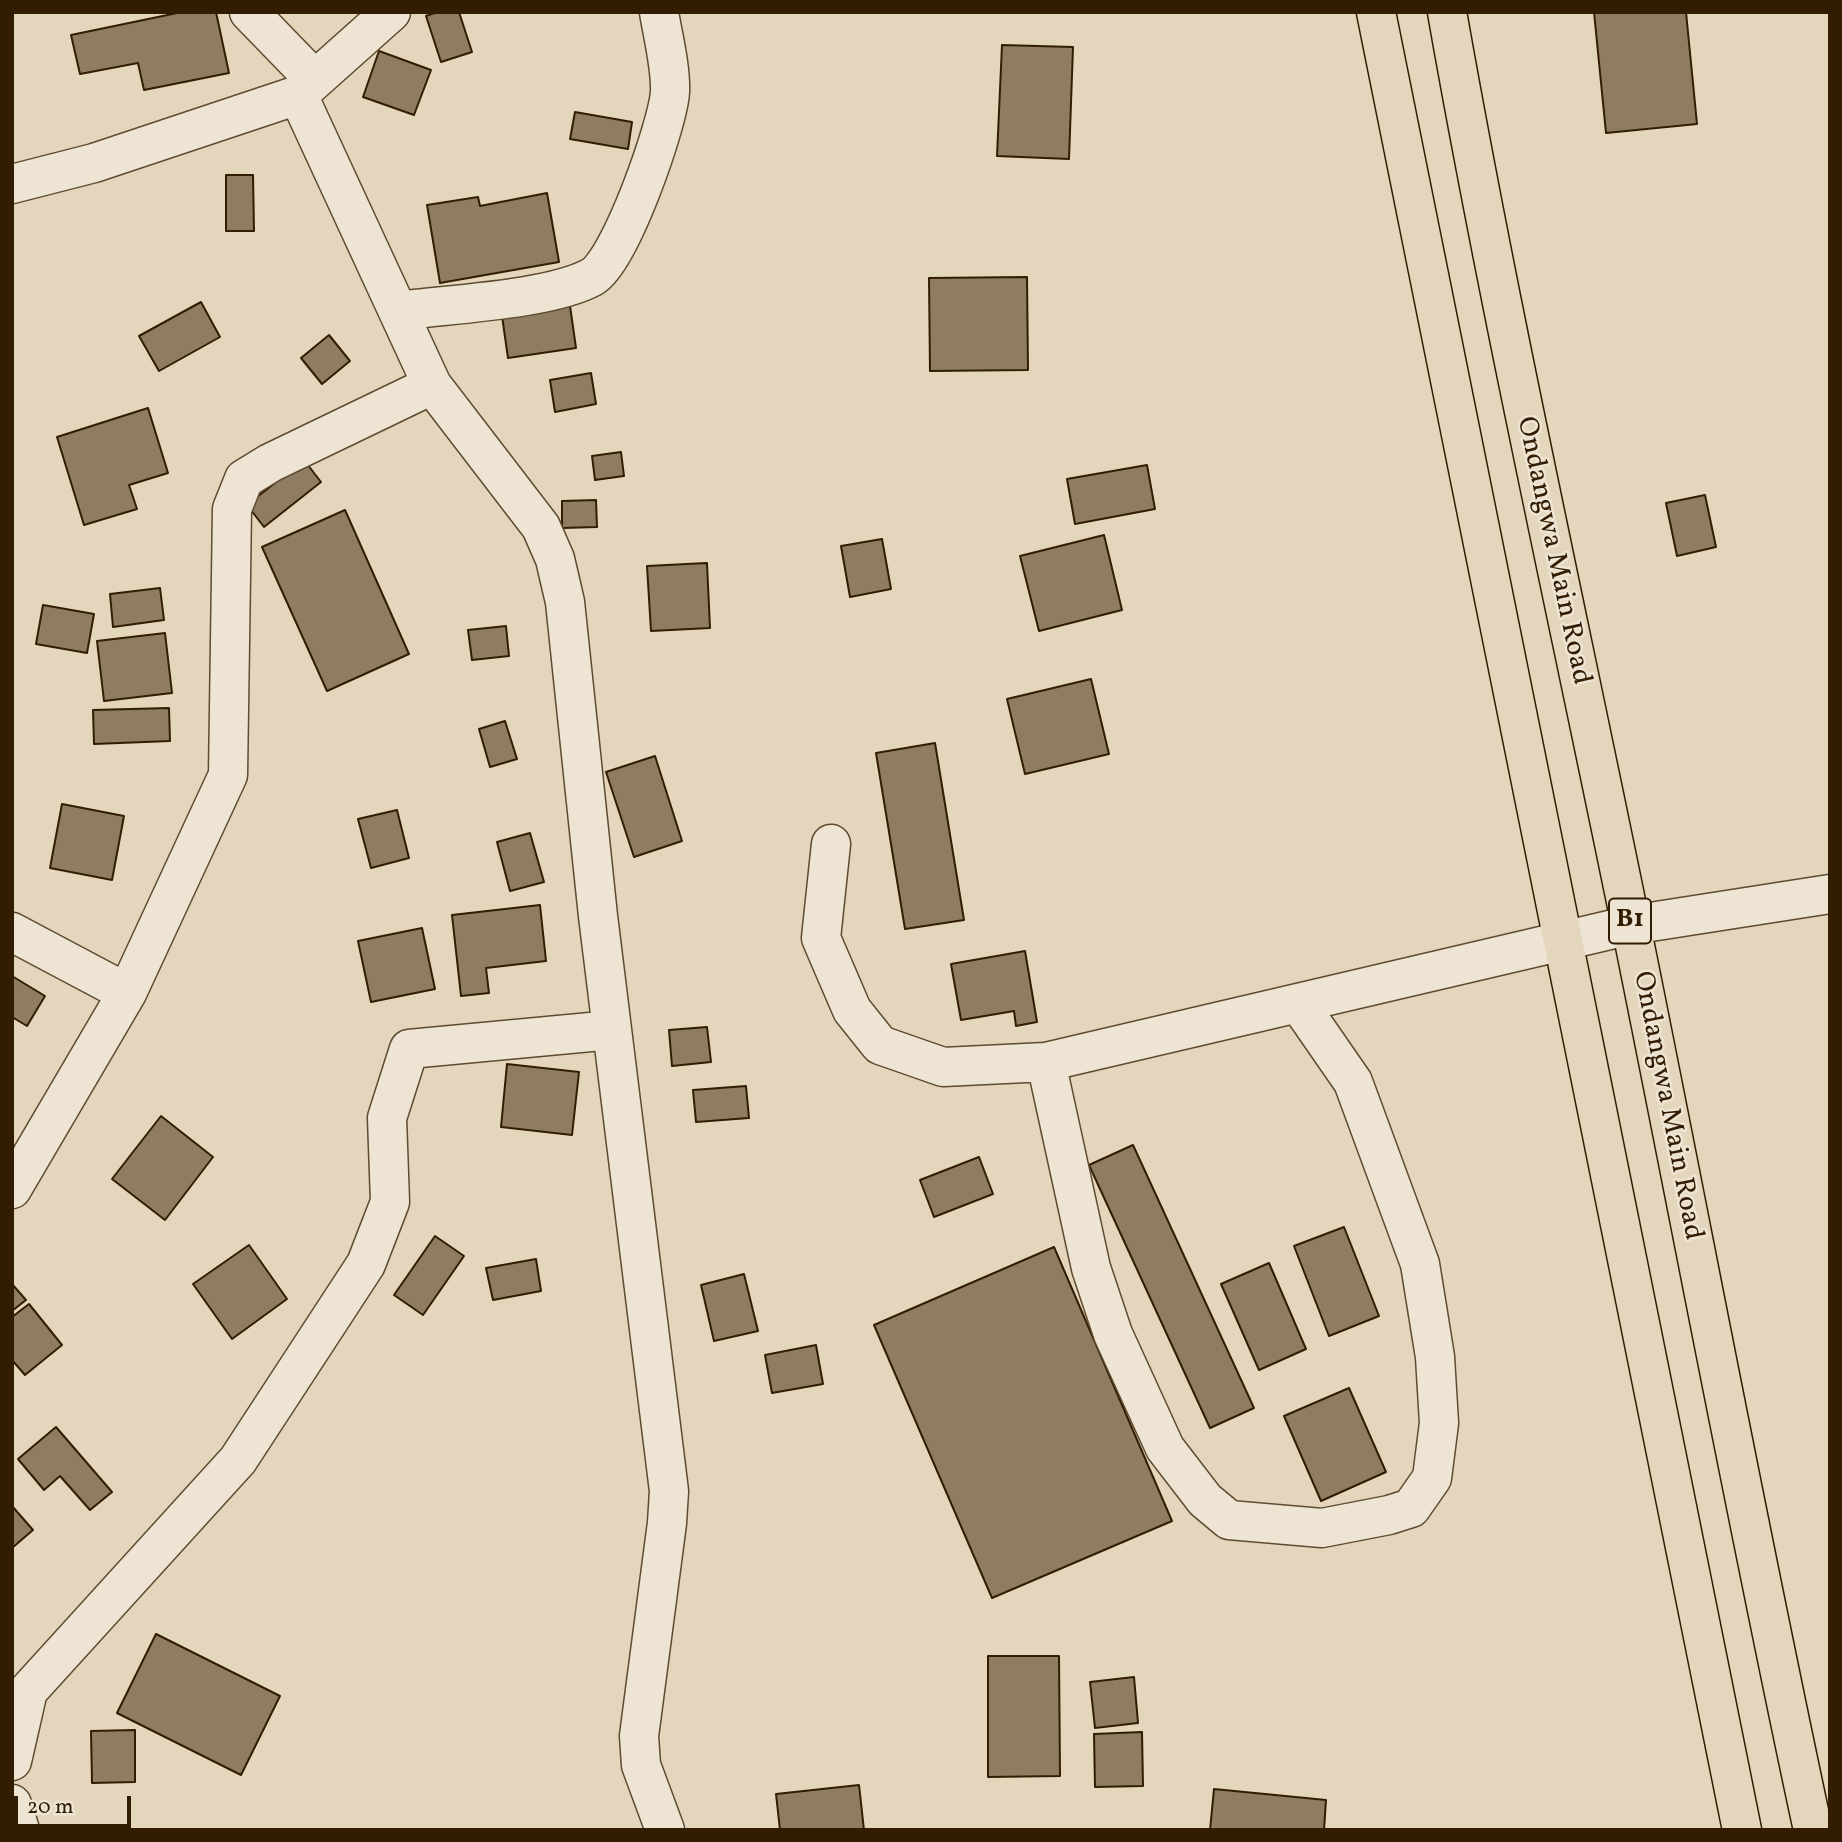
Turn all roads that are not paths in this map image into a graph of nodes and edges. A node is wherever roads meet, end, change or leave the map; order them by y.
1 (249, 12) edge
2 (391, 12) edge
3 (659, 12) edge
4 (1376, 12) edge
5 (1447, 12) edge
6 (306, 86) junction
7 (12, 184) edge
8 (398, 311) junction
9 (432, 385) junction
10 (831, 844) dead end
11 (1830, 894) edge
12 (1631, 925) junction
13 (12, 932) edge
14 (1561, 943) junction
15 (127, 993) junction
16 (1299, 1004) junction
17 (612, 1030) junction
18 (1046, 1062) junction
19 (12, 1189) edge
20 (12, 1761) edge
21 (12, 1804) edge
22 (20, 1830) edge
23 (665, 1830) edge
24 (1742, 1830) edge
25 (1813, 1830) edge

1 - 6 street
2 - 6 street
3 - 8 street
4 - 14 main road
5 - 12 main road, Ondangwa Main Road / B1
6 - 7 street
6 - 8 street
8 - 9 street
9 - 15 street
9 - 17 street
10 - 18 street
11 - 12 street
12 - 14 street
12 - 25 main road, Ondangwa Main Road / B1
13 - 15 street
14 - 16 street
14 - 24 main road
15 - 19 street
16 - 18 street
16 - 18 street
17 - 20 street
17 - 23 street
21 - 22 street

